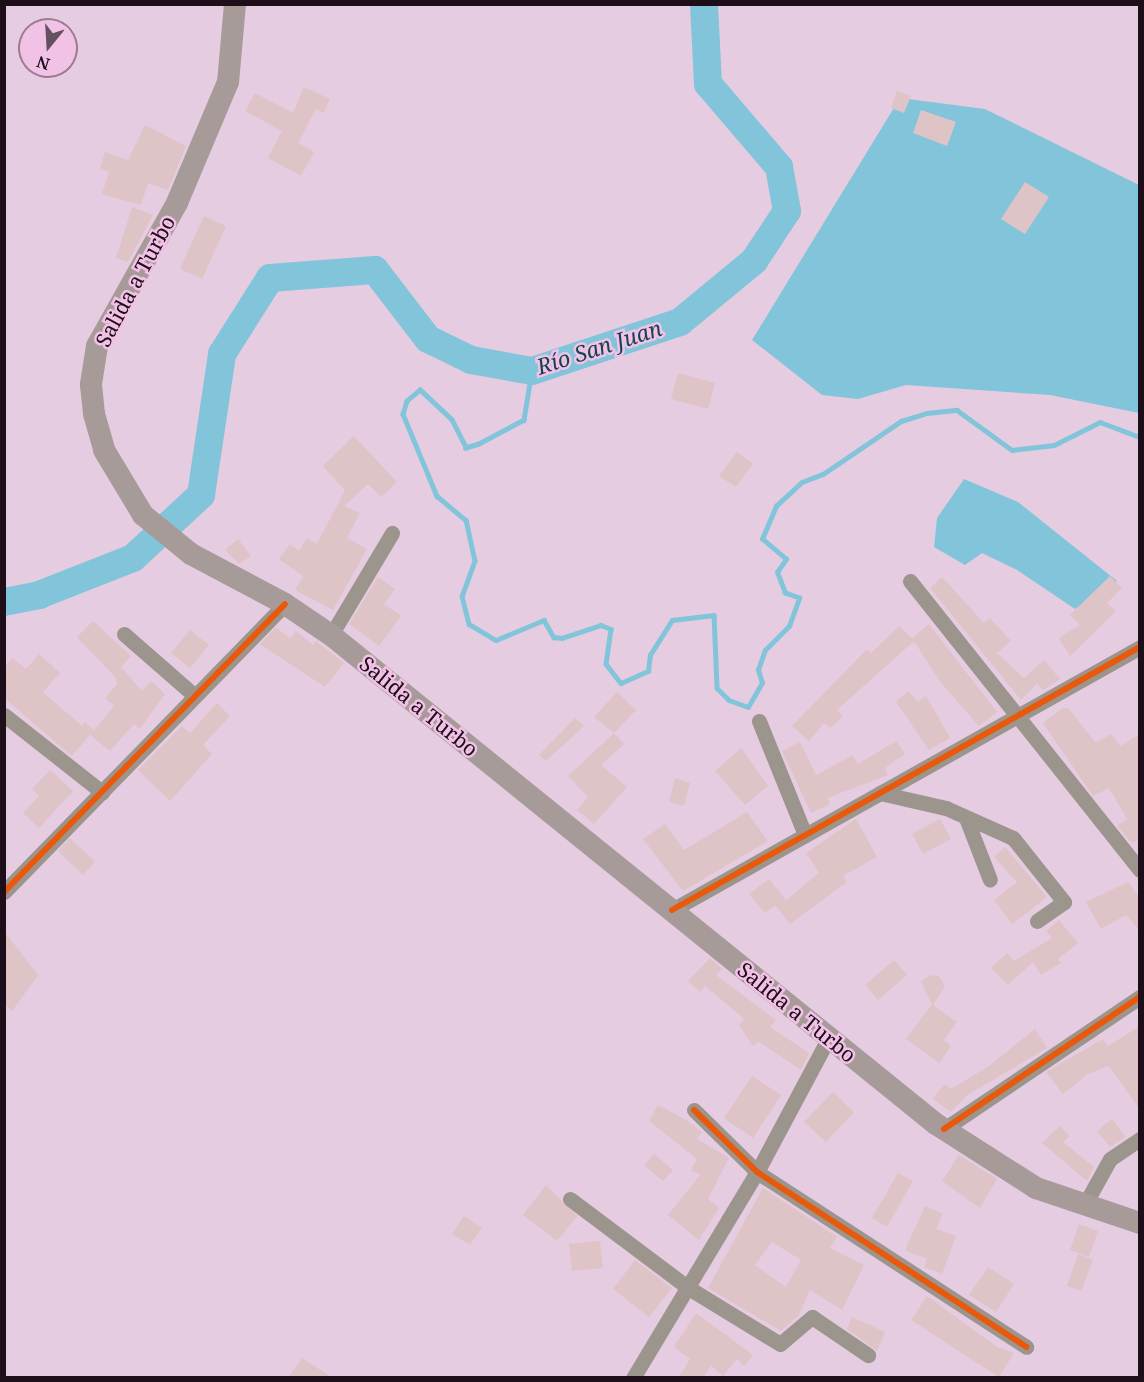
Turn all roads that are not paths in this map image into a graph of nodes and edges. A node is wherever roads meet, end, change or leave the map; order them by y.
1 (235, 4) edge
2 (392, 533) dead end
3 (910, 581) dead end
4 (285, 604) junction
5 (124, 634) dead end
6 (331, 634) junction
7 (1140, 647) edge
8 (195, 696) junction
9 (4, 715) edge
10 (1017, 716) junction
11 (759, 721) dead end
12 (102, 792) junction
13 (880, 793) junction
14 (966, 818) junction
15 (805, 835) junction
16 (1140, 870) edge
17 (990, 880) dead end
18 (4, 892) edge
19 (672, 910) junction
20 (1037, 921) dead end
21 (1140, 997) edge
22 (829, 1037) junction
23 (694, 1110) dead end
24 (944, 1129) junction
25 (1140, 1139) edge
26 (757, 1172) junction
27 (570, 1199) dead end
28 (1085, 1204) junction
29 (1140, 1223) edge
30 (687, 1287) junction
31 (1026, 1347) dead end
32 (868, 1355) dead end
33 (633, 1377) edge

1 - 4 main road, Salida a Turbo
2 - 6 street
3 - 10 street
4 - 6 main road, Salida a Turbo
4 - 8 street
5 - 8 street
6 - 19 main road, Salida a Turbo
7 - 10 street
8 - 12 street
9 - 12 street
10 - 13 street
10 - 16 street
11 - 15 street
12 - 18 street
13 - 14 street
13 - 15 street
14 - 17 street
14 - 20 street
15 - 19 street
19 - 22 main road, Salida a Turbo
21 - 24 street
22 - 24 main road, Salida a Turbo
22 - 26 street
23 - 26 street
24 - 28 main road, Salida a Turbo
25 - 28 street
26 - 30 street
26 - 31 street
27 - 30 street
28 - 29 main road, Salida a Turbo
30 - 32 street
30 - 33 street

